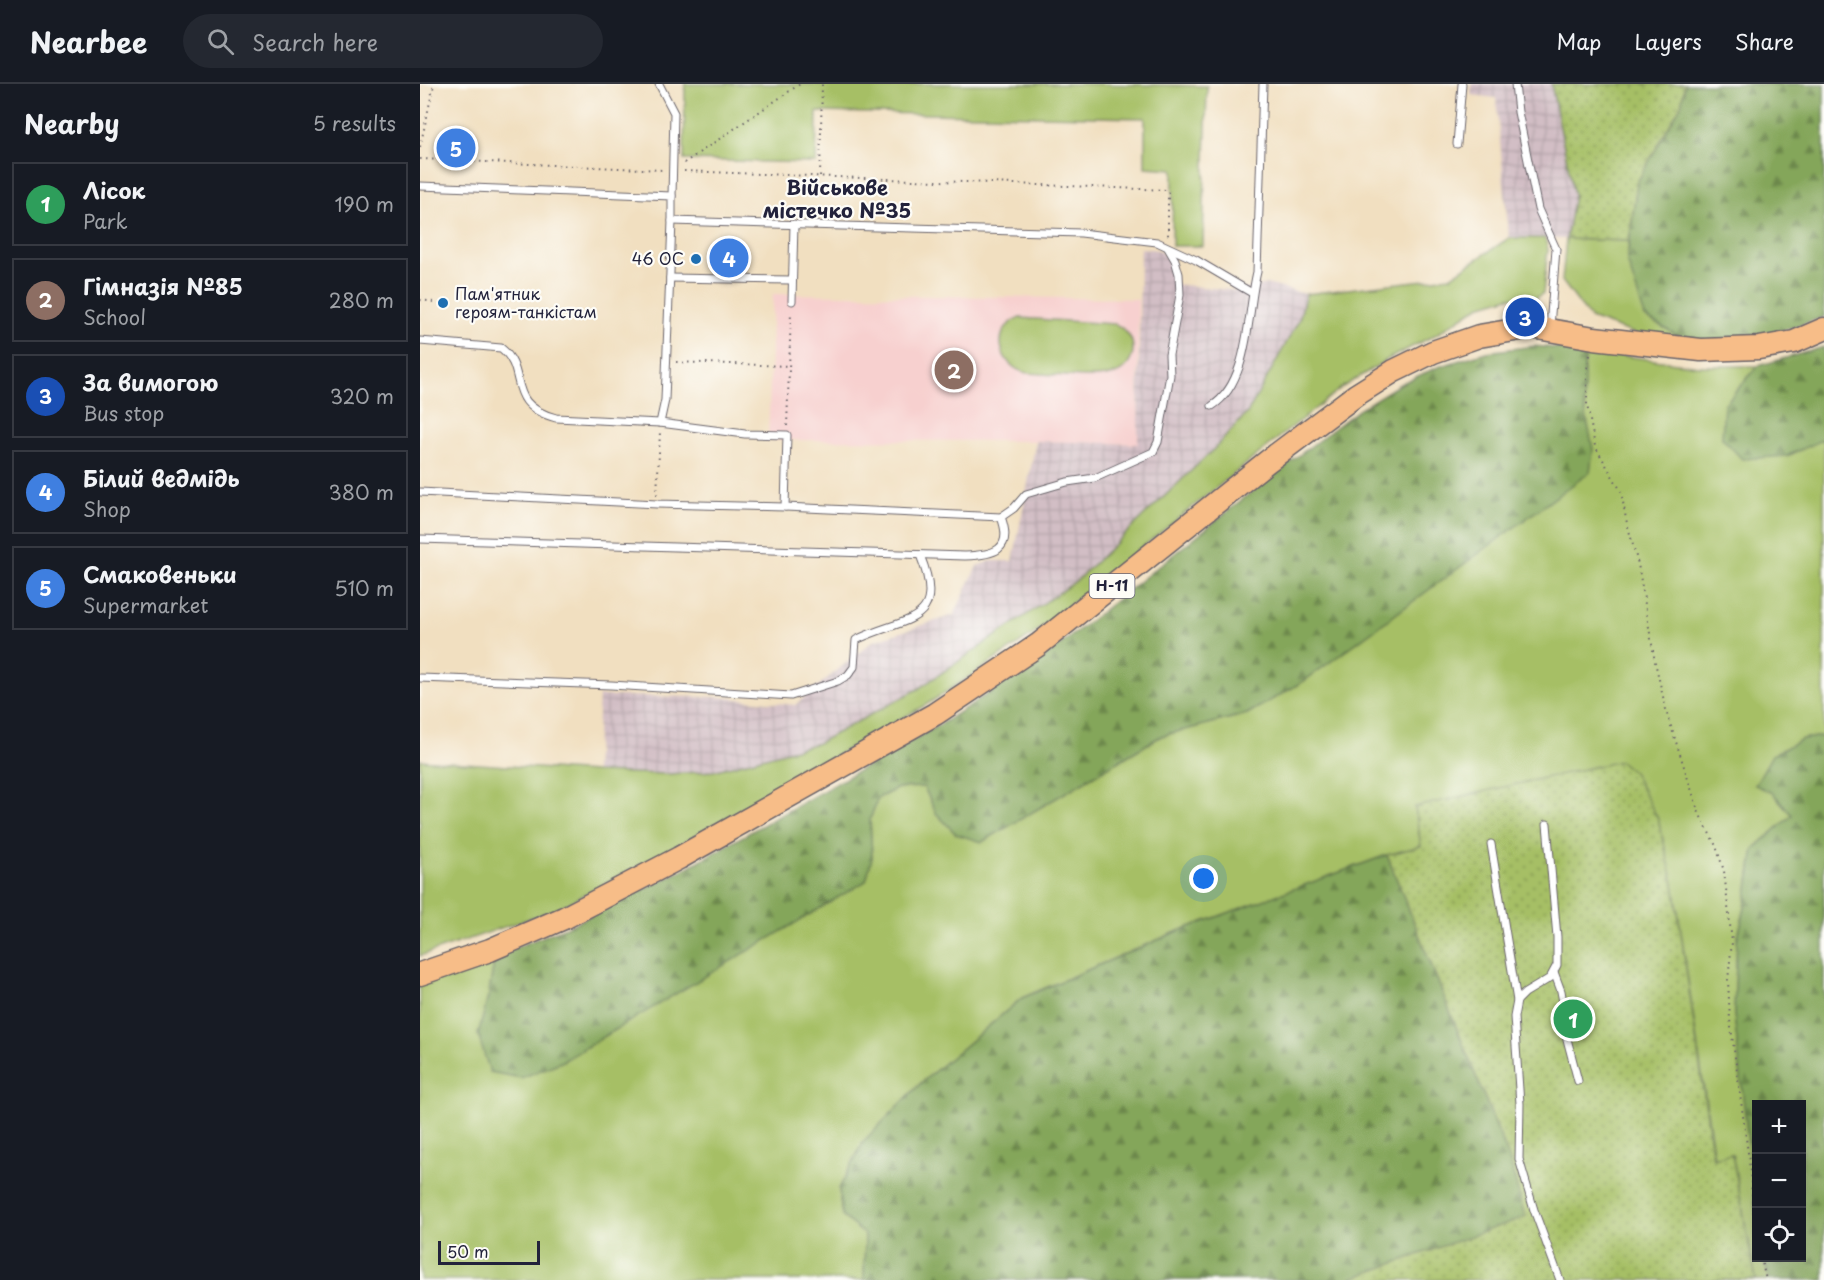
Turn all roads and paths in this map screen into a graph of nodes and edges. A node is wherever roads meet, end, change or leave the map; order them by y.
1 (434, 84) edge
2 (659, 84) edge
3 (800, 84) edge
4 (822, 84) edge
5 (1263, 84) edge
6 (1462, 84) edge
7 (1515, 84) edge
8 (1457, 144) dead end
9 (420, 147) edge
10 (420, 159) edge
11 (673, 170) junction
12 (820, 176) junction
13 (420, 186) edge
14 (672, 196) junction
15 (672, 221) junction
16 (794, 224) junction
17 (1168, 248) junction
18 (670, 278) junction
19 (792, 280) junction
20 (1252, 293) junction
21 (420, 300) edge
22 (792, 301) joint
23 (434, 302) dead end
24 (1550, 329) junction
25 (1824, 329) edge
26 (1594, 338) junction
27 (420, 341) edge
28 (667, 362) junction
29 (789, 366) junction
30 (1212, 406) dead end
31 (660, 423) junction
32 (787, 435) junction
33 (420, 492) edge
34 (657, 504) junction
35 (785, 507) junction
36 (1001, 517) junction
37 (420, 539) edge
38 (921, 555) junction
39 (420, 678) edge
40 (1547, 824) dead end
41 (1491, 844) dead end
42 (1554, 972) junction
43 (420, 974) edge
44 (1517, 1001) junction
45 (1578, 1081) dead end
46 (1753, 1208) edge
47 (1762, 1262) edge
48 (1560, 1280) edge
49 (1766, 1280) edge

1 - 9 path
2 - 11 lane
3 - 11 path
4 - 12 path
5 - 20 lane
6 - 8 lane
7 - 24 lane
10 - 11 path
11 - 12 path
11 - 14 lane
12 - 17 path
13 - 14 lane
14 - 15 lane
15 - 16 lane
15 - 18 lane
16 - 17 lane
16 - 19 lane
17 - 20 lane
17 - 36 lane
18 - 19 lane
18 - 28 lane
19 - 22 lane
20 - 30 lane
21 - 23 path
22 - 29 path
24 - 26 main road, Н-11
24 - 43 main road, Н-11
25 - 26 main road, Н-11
26 - 46 path
27 - 31 lane
28 - 29 path
28 - 31 lane
29 - 32 path
31 - 32 lane
31 - 34 path
32 - 35 lane
33 - 34 lane
34 - 35 lane
35 - 36 lane
36 - 38 lane
37 - 38 lane
38 - 39 lane
40 - 42 lane
41 - 44 lane
42 - 44 lane
42 - 45 lane
44 - 48 lane
47 - 49 path

